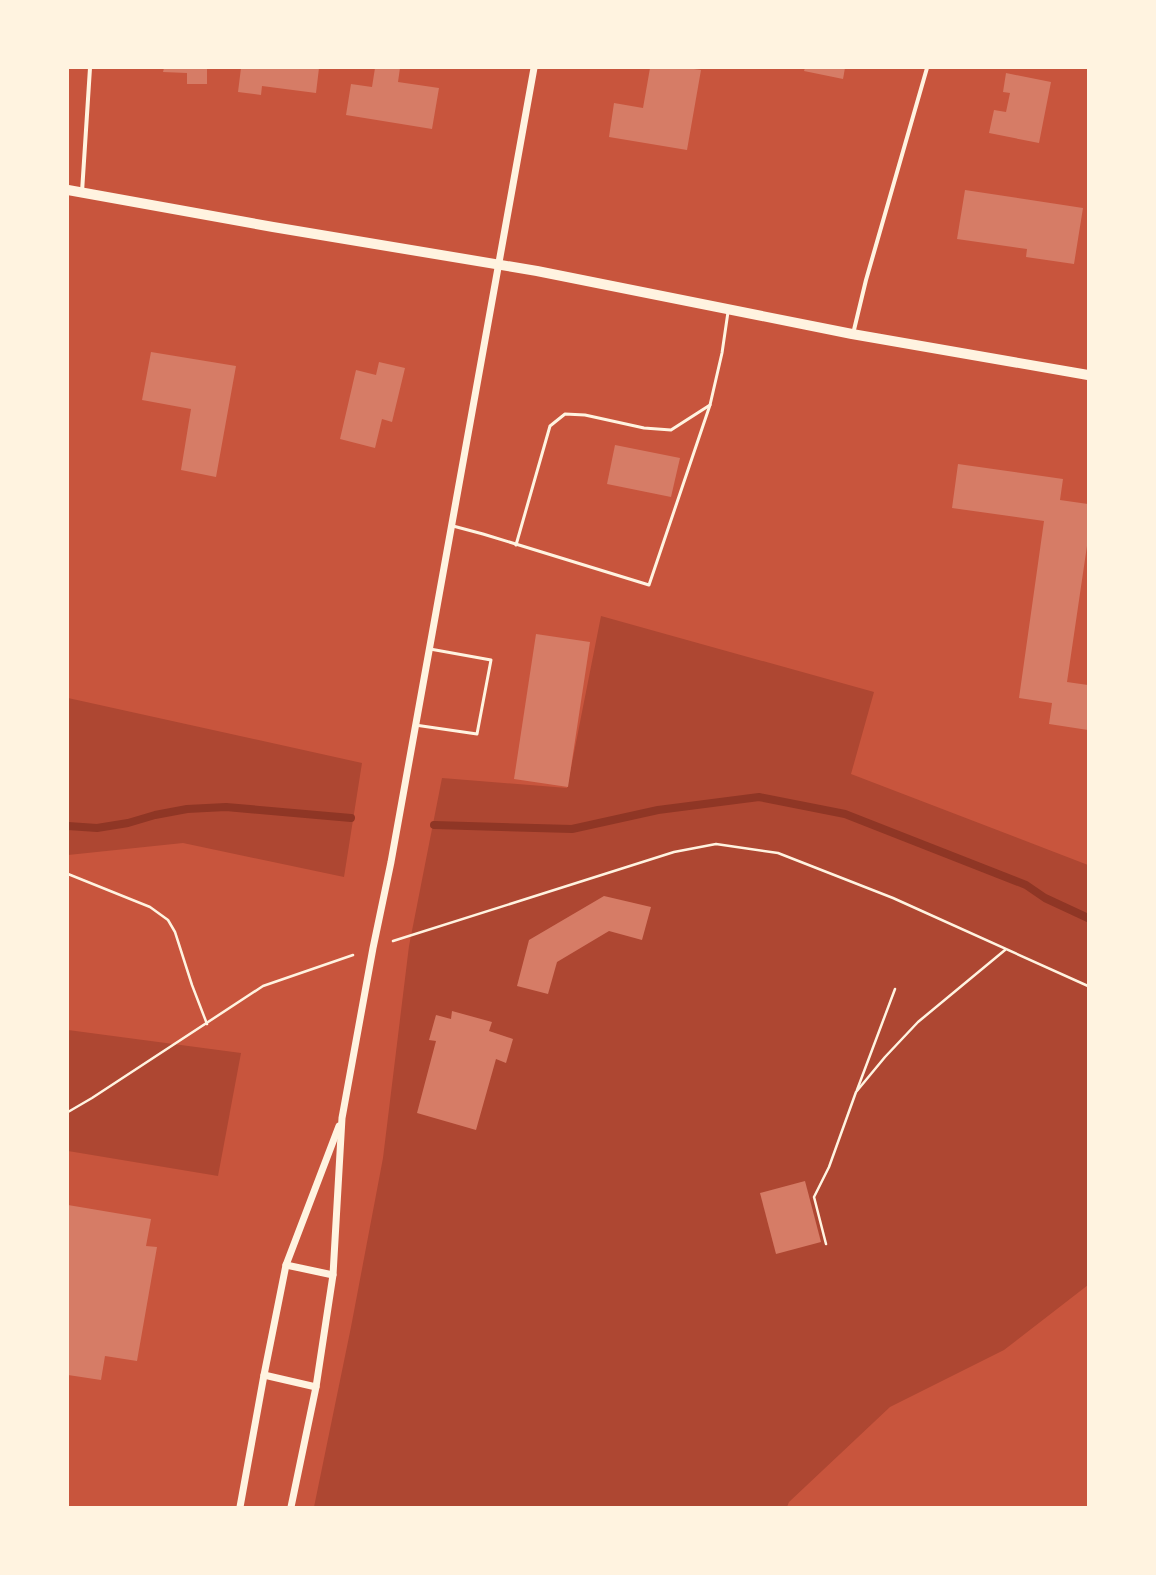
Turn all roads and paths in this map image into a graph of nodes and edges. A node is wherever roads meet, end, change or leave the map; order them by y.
1 (90, 68) edge
2 (534, 68) edge
3 (927, 68) edge
4 (68, 190) edge
5 (82, 192) junction
6 (498, 264) junction
7 (729, 310) junction
8 (852, 334) junction
9 (1088, 375) edge
10 (710, 405) junction
11 (451, 526) junction
12 (516, 545) junction
13 (429, 649) junction
14 (415, 725) junction
15 (68, 874) edge
16 (404, 937) dead end
17 (1005, 950) junction
18 (336, 962) dead end
19 (1088, 986) edge
20 (895, 989) dead end
21 (207, 1024) junction
22 (856, 1092) junction
23 (68, 1112) edge
24 (342, 1118) junction
25 (826, 1244) dead end
26 (286, 1265) junction
27 (332, 1275) junction
28 (264, 1375) junction
29 (316, 1388) junction
30 (240, 1507) edge
31 (291, 1507) edge

1 - 5 street
2 - 6 street
3 - 8 street
4 - 5 main road
5 - 6 main road
6 - 7 main road
6 - 11 street
7 - 8 main road
7 - 10 lane
8 - 9 main road
10 - 12 lane
10 - 12 lane
11 - 12 lane
11 - 13 street
13 - 14 street
13 - 14 lane
14 - 24 street
15 - 21 path
16 - 17 path
17 - 19 path
17 - 22 path
18 - 21 path
20 - 22 path
21 - 23 path
22 - 25 path
24 - 26 street
24 - 27 street
26 - 27 street
26 - 28 street
27 - 29 street
28 - 29 street
28 - 30 street
29 - 31 street

